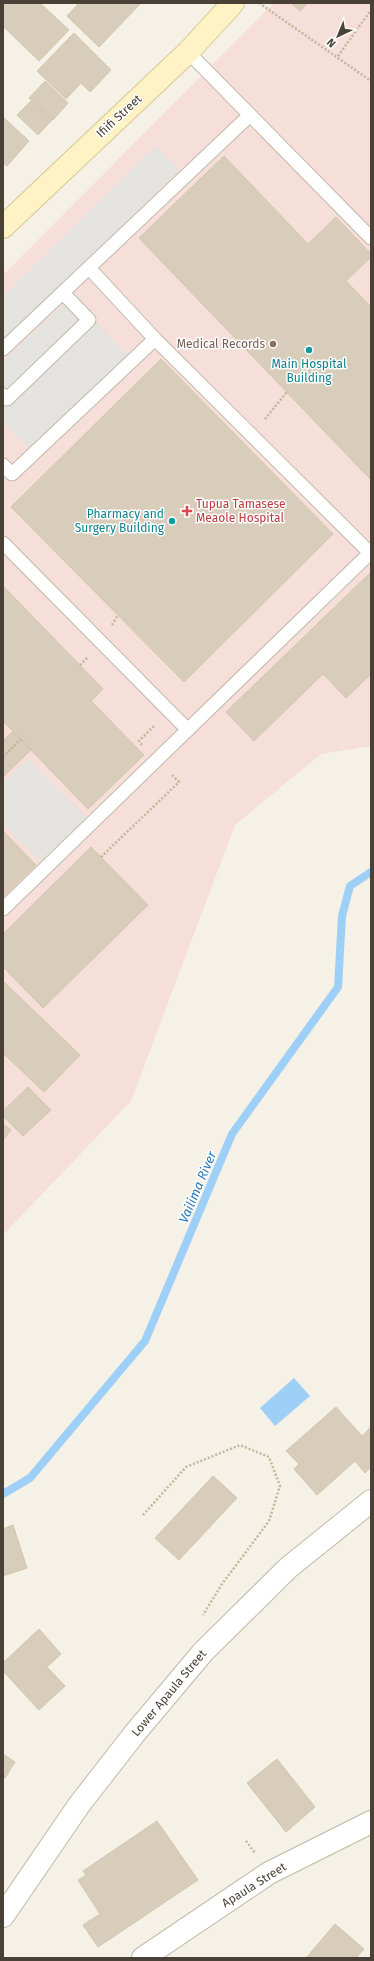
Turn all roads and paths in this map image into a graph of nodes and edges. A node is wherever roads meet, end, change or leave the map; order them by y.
1 (233, 3) edge
2 (259, 3) edge
3 (371, 10) edge
4 (188, 52) junction
5 (338, 56) junction
6 (371, 81) edge
7 (250, 115) junction
8 (3, 227) edge
9 (371, 238) edge
10 (88, 268) junction
11 (63, 293) junction
12 (155, 339) junction
13 (3, 349) edge
14 (3, 395) edge
15 (3, 465) edge
16 (3, 543) edge
17 (370, 553) edge
18 (188, 730) junction
19 (21, 739) dead end
20 (3, 757) edge
21 (3, 909) edge
22 (371, 1501) edge
23 (143, 1515) dead end
24 (202, 1615) dead end
25 (371, 1822) edge
26 (3, 1916) edge
27 (143, 1958) edge

1 - 4 main road, Ifiifi Street
2 - 5 path
3 - 5 path
4 - 7 lane
4 - 8 main road, Ifiifi Street
5 - 6 path
7 - 9 lane
7 - 10 lane
10 - 11 lane
10 - 12 lane
11 - 13 lane
11 - 14 lane
12 - 15 lane
12 - 17 lane
16 - 18 lane
17 - 18 lane
18 - 21 lane
19 - 20 path
22 - 26 street, Lower Apaula Street
23 - 24 path
25 - 27 street, Apaula Street

